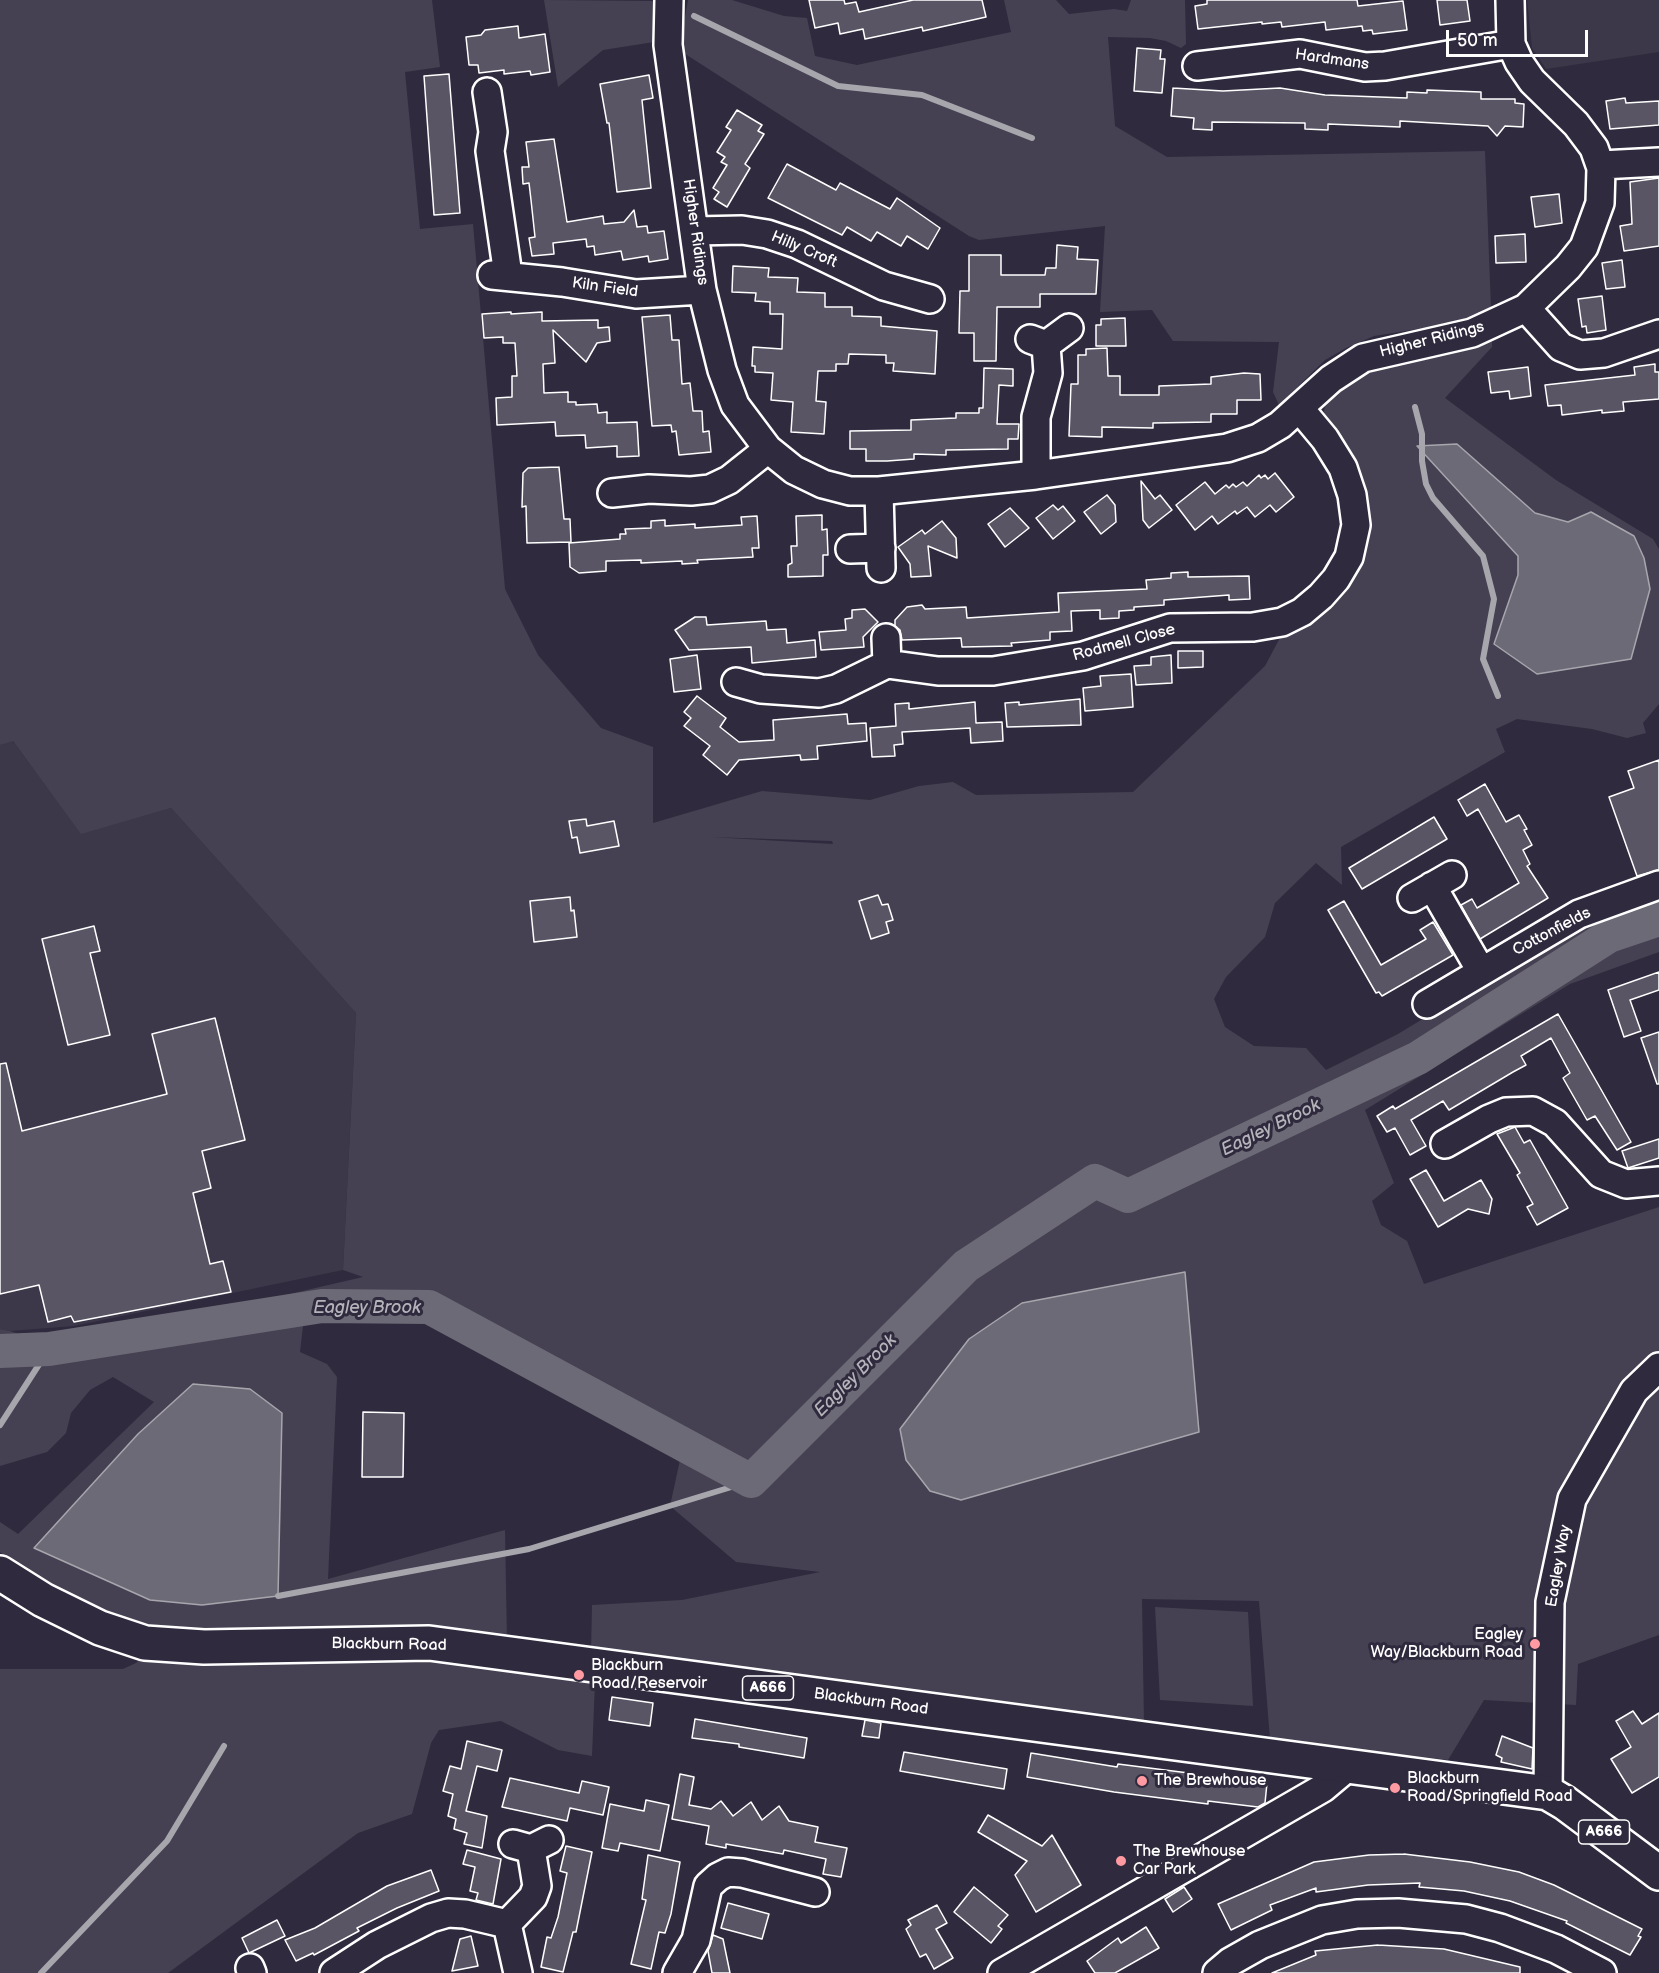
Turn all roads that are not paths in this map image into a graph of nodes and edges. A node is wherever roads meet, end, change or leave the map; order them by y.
1 (669, 0) edge
2 (1510, 0) edge
3 (1511, 44) junction
4 (1197, 66) dead end
5 (487, 92) dead end
6 (1659, 162) edge
7 (1601, 165) junction
8 (695, 231) junction
9 (918, 288) dead end
10 (702, 290) junction
11 (1526, 308) junction
12 (1069, 328) dead end
13 (1659, 334) edge
14 (1300, 409) junction
15 (768, 449) junction
16 (1036, 475) junction
17 (879, 491) junction
18 (605, 493) dead end
19 (850, 549) dead end
20 (751, 693) dead end
21 (1659, 885) edge
22 (1432, 886) dead end
23 (1481, 971) junction
24 (1427, 1004) dead end
25 (1457, 1146) dead end
26 (1659, 1181) edge
27 (1659, 1367) edge
28 (0, 1573) edge
29 (1348, 1767) junction
30 (1548, 1793) junction
31 (531, 1844) dead end
32 (1659, 1873) edge
33 (815, 1892) dead end
34 (507, 1924) junction
35 (334, 1973) edge
36 (518, 1973) edge
37 (677, 1973) edge
38 (1002, 1973) edge
39 (1217, 1973) edge
40 (1602, 1973) edge

1 - 8 street, Higher Ridings
2 - 3 street, Higher Ridings
3 - 4 street, Hardmans
3 - 7 street, Higher Ridings
5 - 10 street, Kiln Field
6 - 7 street
7 - 11 street, Higher Ridings
8 - 9 street, Hilly Croft
8 - 10 street, Higher Ridings
10 - 15 street, Higher Ridings
11 - 13 street
11 - 14 street, Higher Ridings
12 - 16 street
14 - 16 street, Higher Ridings
14 - 20 street, Rodmell Close
15 - 17 street, Higher Ridings
15 - 18 street
16 - 17 street, Higher Ridings
17 - 19 street
21 - 23 street, Cottonfields
22 - 23 street
23 - 24 street, Cottonfields
25 - 26 street
27 - 30 street, Eagley Way
28 - 29 highway, Blackburn Road / A666
29 - 30 highway, Blackburn Road / A666
29 - 38 street
30 - 32 highway, Blackburn Road / A666
31 - 34 street
33 - 37 street
34 - 35 street
34 - 36 street
39 - 40 street

